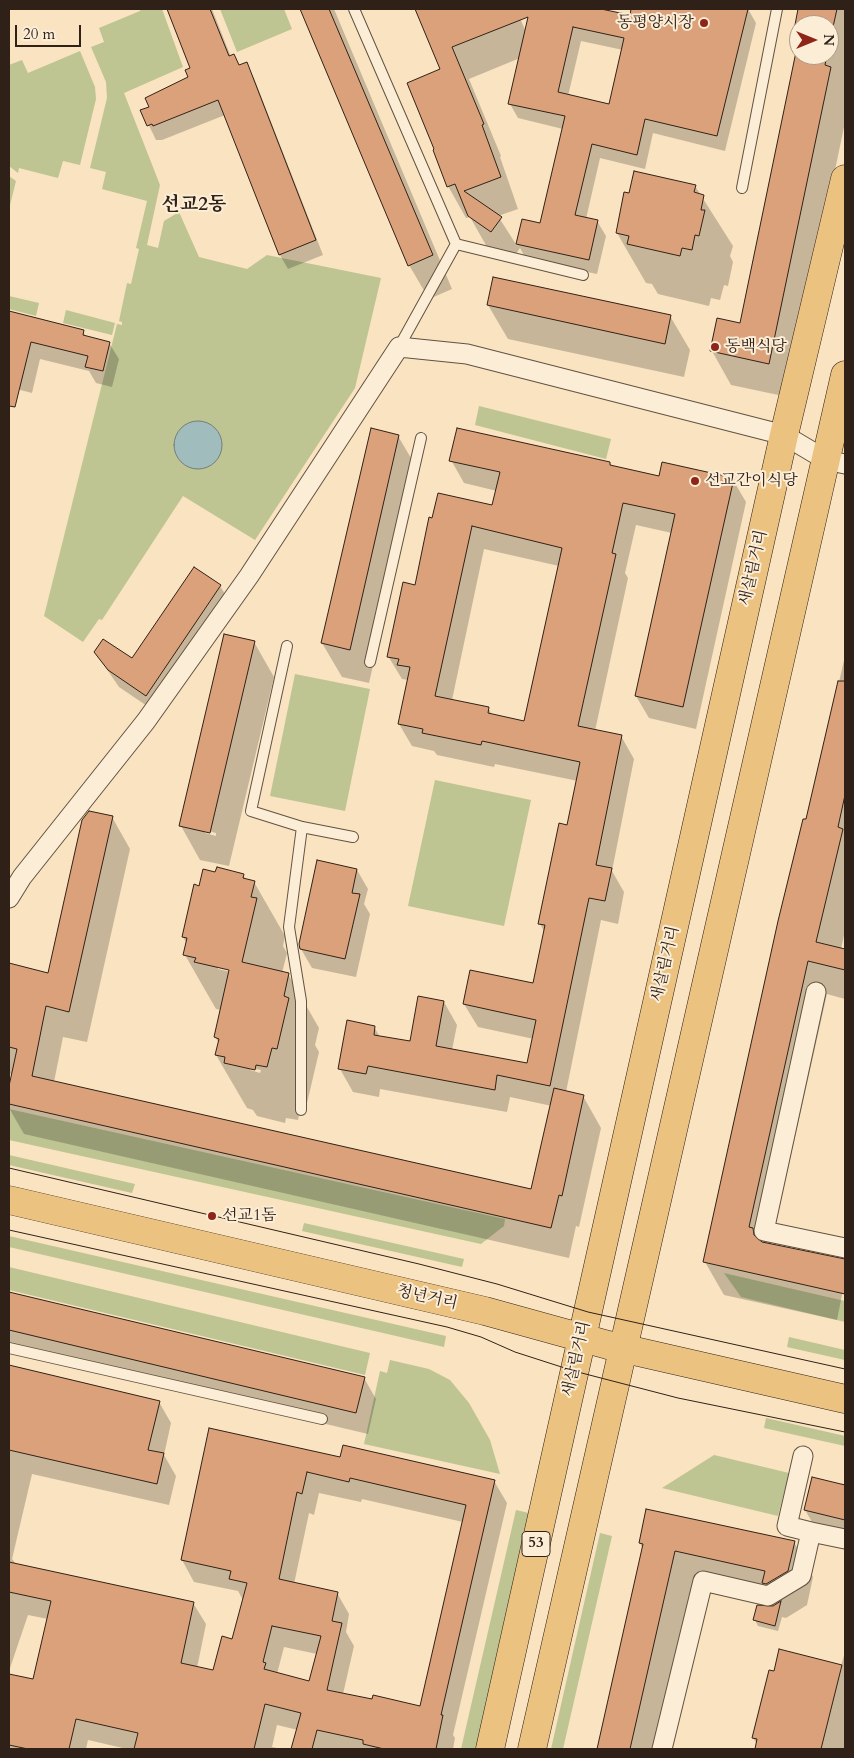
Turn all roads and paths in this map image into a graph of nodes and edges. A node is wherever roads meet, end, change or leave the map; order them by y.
1 (354, 9) edge
2 (777, 9) edge
3 (845, 179) edge
4 (742, 188) dead end
5 (456, 244) junction
6 (583, 275) dead end
7 (399, 347) junction
8 (845, 375) edge
9 (784, 435) junction
10 (421, 438) dead end
11 (836, 462) edge
12 (287, 646) dead end
13 (370, 662) dead end
14 (302, 827) junction
15 (353, 838) dead end
16 (9, 898) edge
17 (816, 992) dead end
18 (301, 1110) dead end
19 (9, 1200) edge
20 (845, 1248) edge
21 (582, 1339) junction
22 (9, 1348) edge
23 (625, 1348) junction
24 (845, 1399) edge
25 (322, 1419) dead end
26 (803, 1456) dead end
27 (811, 1532) junction
28 (845, 1539) edge
29 (490, 1749) edge
30 (532, 1749) edge
31 (662, 1749) edge

1 - 5 lane
2 - 4 lane
3 - 9 main road, 새살림거리
5 - 6 lane
5 - 7 lane
7 - 9 street
7 - 16 street
8 - 11 main road
9 - 11 street
9 - 21 main road, 새살림거리
10 - 13 lane
11 - 23 main road
12 - 14 lane
14 - 15 lane
14 - 18 lane
17 - 20 street
19 - 21 main road, 청년거리
21 - 23 main road, 청년거리
21 - 29 main road, 새살림거리 / 53
22 - 25 lane
23 - 24 main road, 청년거리
23 - 30 main road
26 - 27 street
27 - 28 street
27 - 31 street

